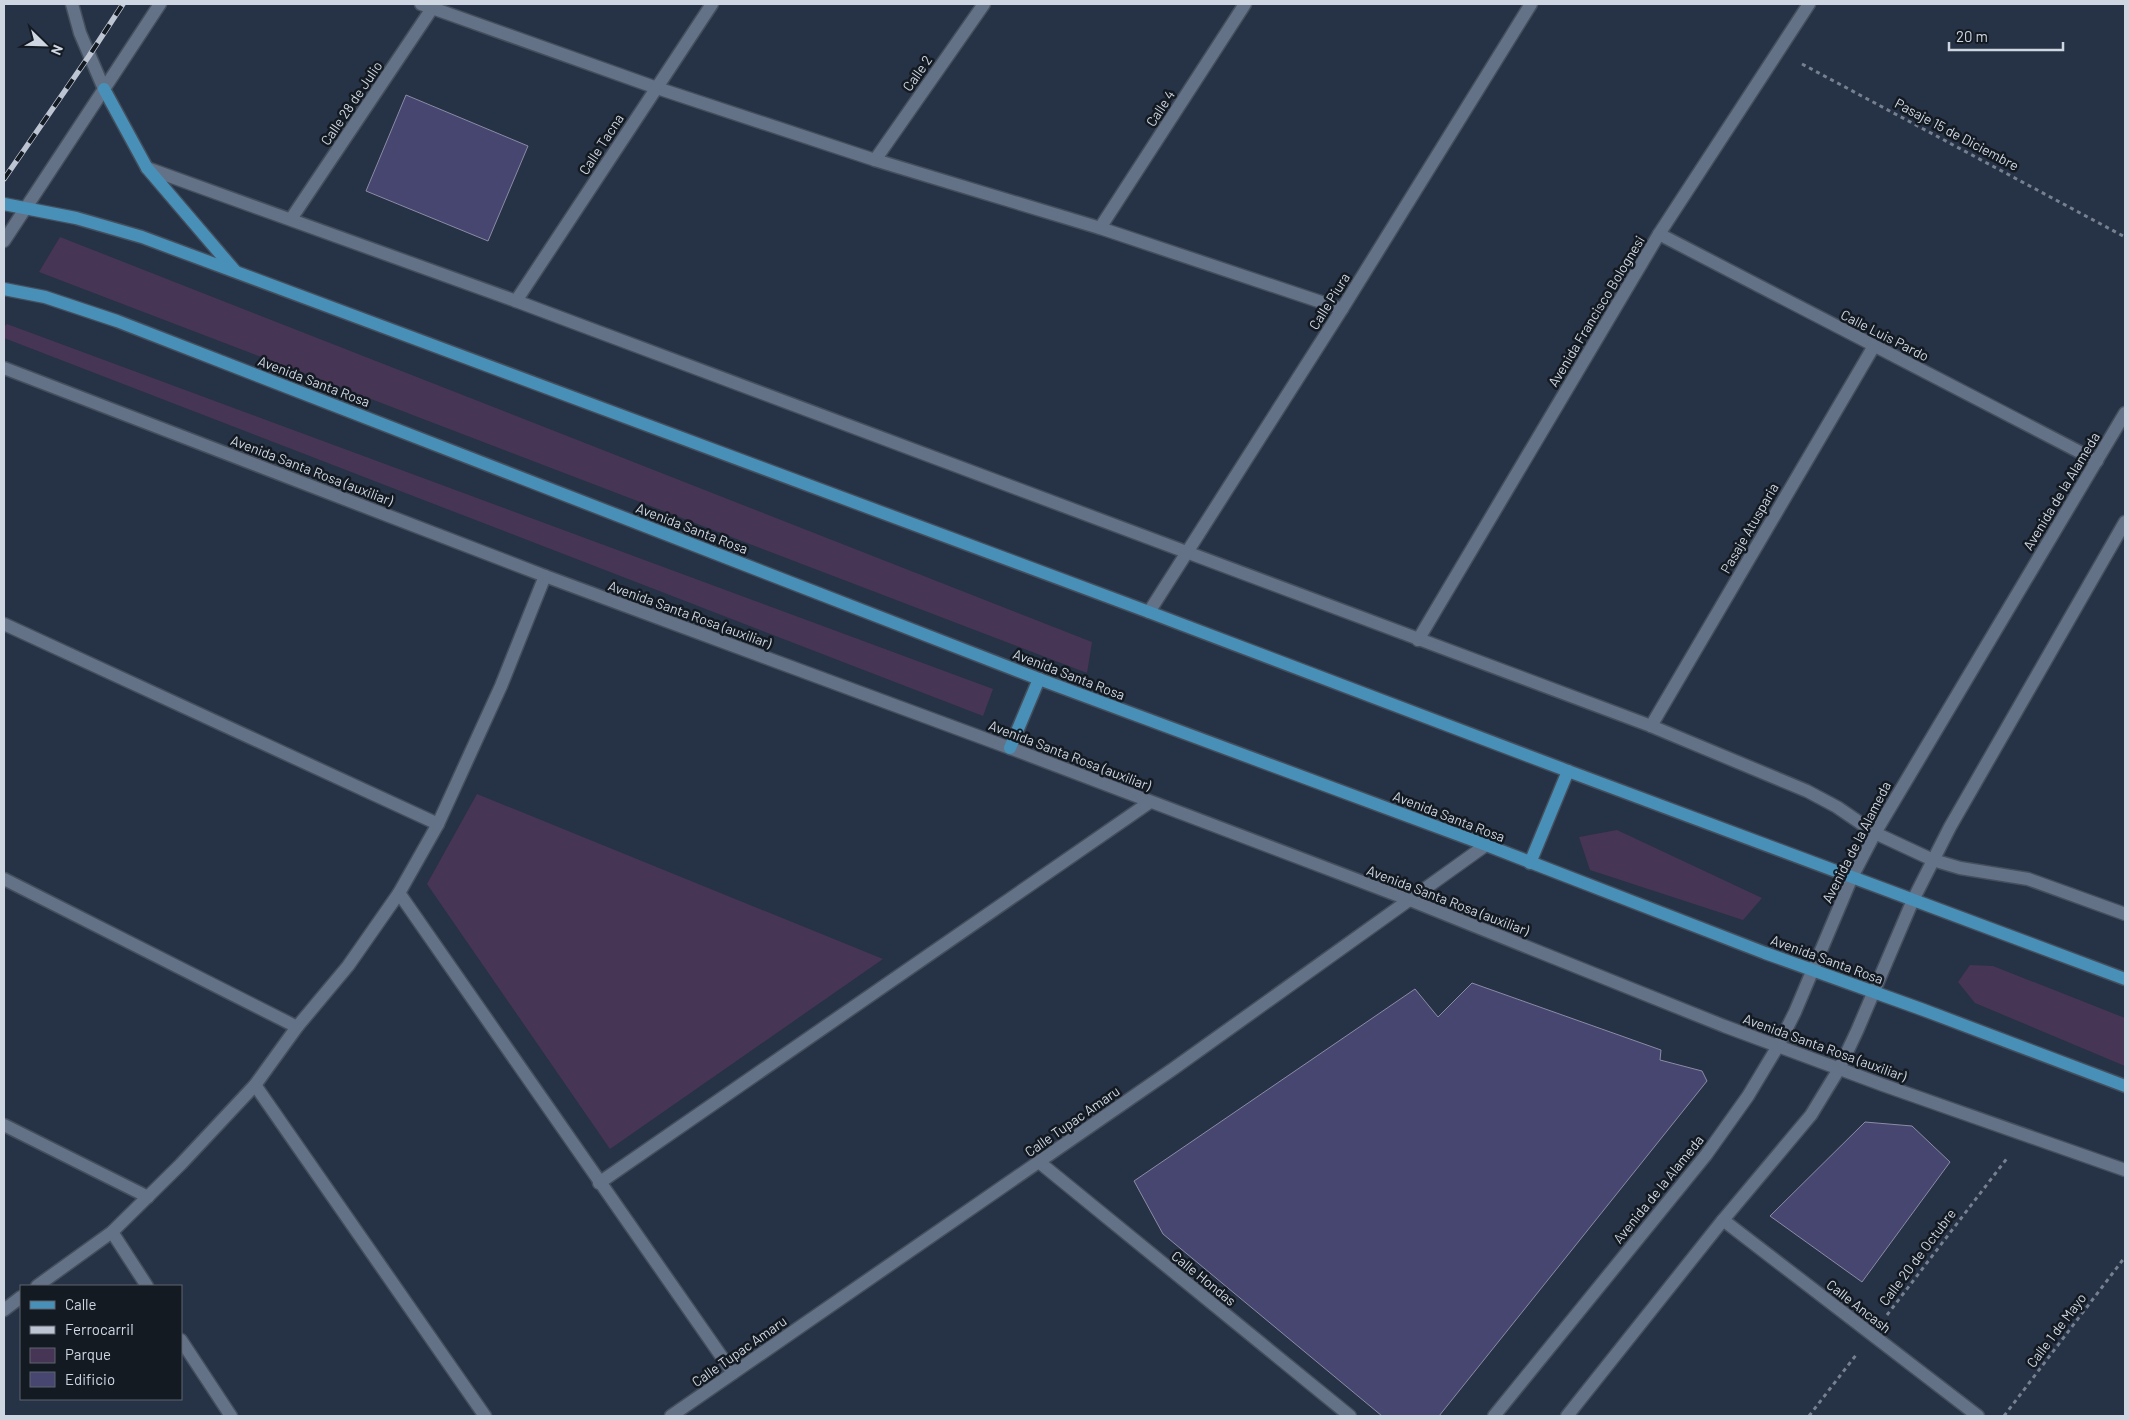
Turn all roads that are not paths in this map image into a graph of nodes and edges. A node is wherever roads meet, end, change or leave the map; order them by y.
1 (72, 4) edge
2 (160, 4) edge
3 (712, 4) edge
4 (984, 4) edge
5 (1245, 4) edge
6 (1531, 4) edge
7 (1808, 4) edge
8 (429, 5) edge
9 (656, 88) junction
10 (104, 89) junction
11 (875, 160) junction
12 (147, 168) junction
13 (4, 204) edge
14 (26, 208) junction
15 (291, 219) junction
16 (1100, 228) junction
17 (1659, 234) junction
18 (4, 241) edge
19 (237, 273) junction
20 (4, 288) edge
21 (516, 301) junction
22 (1342, 309) junction
23 (1874, 346) junction
24 (4, 368) edge
25 (2125, 413) edge
26 (2097, 461) junction
27 (2125, 522) edge
28 (1187, 551) junction
29 (545, 576) junction
30 (1149, 612) junction
31 (4, 624) edge
32 (1418, 640) junction
33 (1039, 679) junction
34 (1651, 726) junction
35 (1010, 748) junction
36 (1568, 771) junction
37 (1150, 802) junction
38 (438, 824) junction
39 (1874, 833) junction
40 (1486, 845) junction
41 (1933, 860) junction
42 (1530, 863) junction
43 (1852, 877) junction
44 (4, 879) edge
45 (399, 893) junction
46 (1410, 900) junction
47 (1913, 900) junction
48 (2125, 914) edge
49 (1812, 970) junction
50 (2125, 979) edge
51 (1874, 992) junction
52 (297, 1027) junction
53 (1778, 1046) junction
54 (1839, 1069) junction
55 (255, 1084) junction
56 (2125, 1086) edge
57 (4, 1125) edge
58 (1039, 1162) junction
59 (2125, 1170) edge
60 (599, 1183) junction
61 (148, 1197) junction
62 (1722, 1220) junction
63 (112, 1232) junction
64 (38, 1285) edge
65 (146, 1285) edge
66 (20, 1299) edge
67 (4, 1310) edge
68 (182, 1342) edge
69 (733, 1374) junction
70 (230, 1416) edge
71 (485, 1416) edge
72 (671, 1416) edge
73 (1350, 1416) edge
74 (1494, 1416) edge
75 (1567, 1416) edge
76 (1978, 1416) edge

1 - 10 street
2 - 10 street
3 - 9 street, Calle Tacna
4 - 11 street, Calle 2
5 - 16 street, Calle 4
6 - 22 street, Calle Piura
7 - 17 street, Avenida Francisco Bolognesi
8 - 9 street
8 - 15 street, Calle 28 de Julio
9 - 11 street
9 - 21 street, Calle Tacna
10 - 12 main road
10 - 14 street
11 - 16 street
12 - 15 street
12 - 19 main road
13 - 14 main road
14 - 18 street
14 - 19 main road
15 - 21 street
16 - 22 street
17 - 23 street, Calle Luis Pardo
17 - 32 street, Avenida Francisco Bolognesi
19 - 30 main road
20 - 33 main road, Avenida Santa Rosa
21 - 28 street
22 - 28 street, Calle Piura
23 - 26 street, Calle Luis Pardo
23 - 34 street, Pasaje Atusparia
24 - 29 street, Avenida Santa Rosa (auxiliar)
25 - 26 street, Avenida de la Alameda
26 - 39 street, Avenida de la Alameda
27 - 41 street
28 - 30 street, Calle Piura
28 - 32 street
29 - 35 street, Avenida Santa Rosa (auxiliar)
29 - 38 street
30 - 36 main road
31 - 38 street
32 - 34 street
33 - 35 main road
33 - 40 main road, Avenida Santa Rosa
34 - 39 street
35 - 37 street, Avenida Santa Rosa (auxiliar)
36 - 42 main road
36 - 43 main road
37 - 46 street, Avenida Santa Rosa (auxiliar)
37 - 60 street
38 - 45 street
39 - 41 street
39 - 43 street, Avenida de la Alameda
40 - 42 main road, Avenida Santa Rosa
40 - 46 street, Calle Tupac Amaru
41 - 47 street
41 - 48 street
42 - 49 main road, Avenida Santa Rosa
43 - 47 main road
43 - 49 street, Avenida de la Alameda
44 - 52 street
45 - 52 street
45 - 60 street
46 - 53 street, Avenida Santa Rosa (auxiliar)
46 - 58 street, Calle Tupac Amaru
47 - 50 main road
47 - 51 street
49 - 51 main road, Avenida Santa Rosa
49 - 53 street, Avenida de la Alameda
51 - 54 street
51 - 56 main road, Avenida Santa Rosa
52 - 55 street
53 - 54 street, Avenida Santa Rosa (auxiliar)
53 - 74 street, Avenida de la Alameda
54 - 59 street, Avenida Santa Rosa (auxiliar)
54 - 62 street
55 - 61 street
55 - 71 street
57 - 61 street
58 - 69 street, Calle Tupac Amaru
58 - 73 street, Calle Hondas
60 - 69 street
61 - 63 street
62 - 75 street
62 - 76 street, Calle Ancash
63 - 64 street
63 - 65 street
66 - 67 street
68 - 70 street
69 - 72 street, Calle Tupac Amaru

